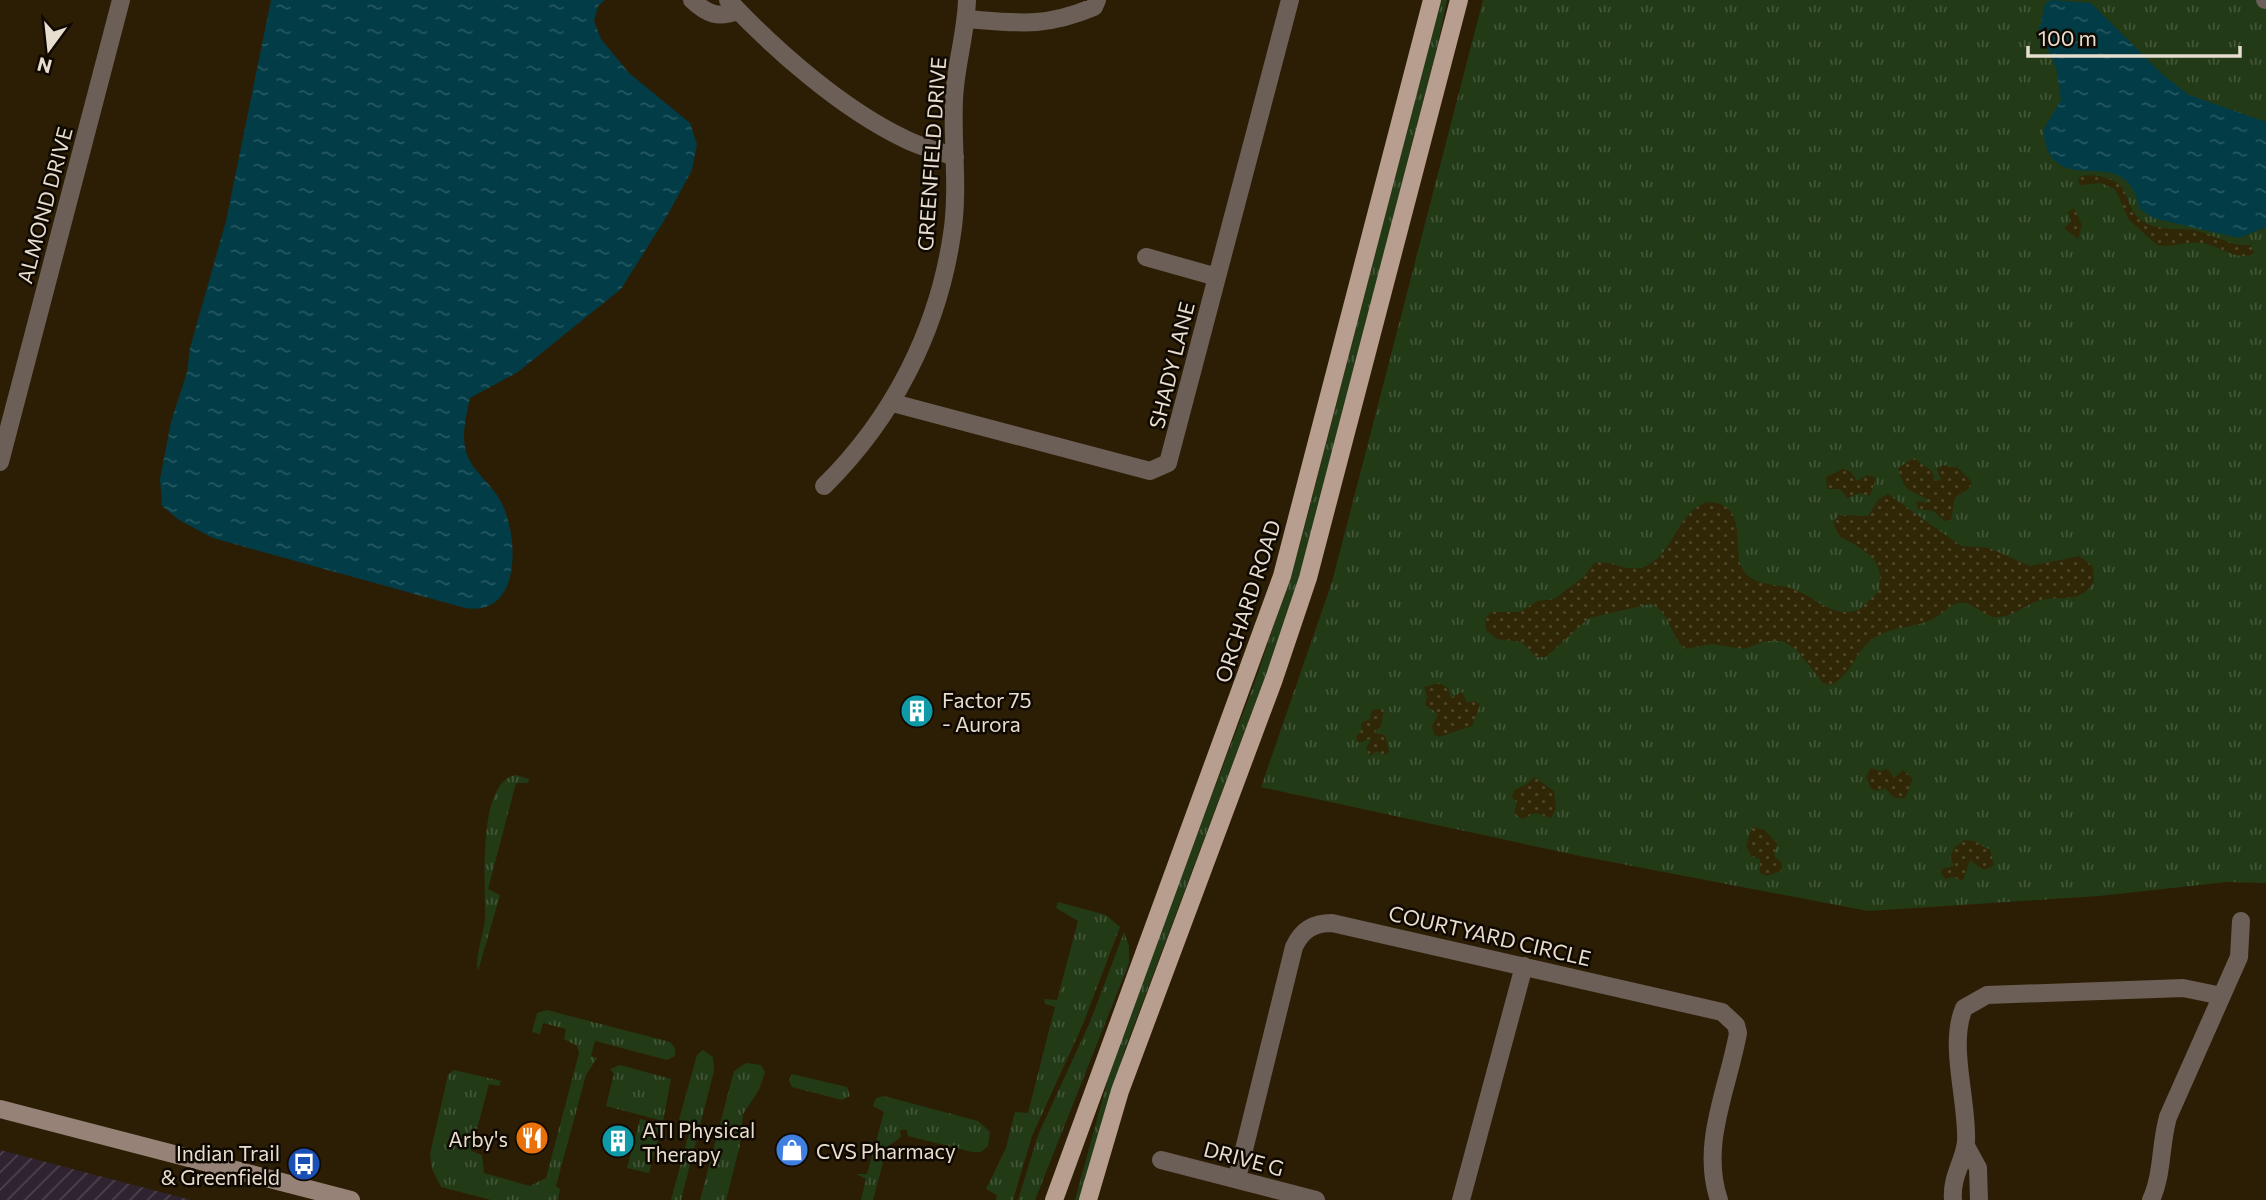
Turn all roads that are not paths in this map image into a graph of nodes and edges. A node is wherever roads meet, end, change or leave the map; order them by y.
1 (121, 0) edge
2 (692, 0) edge
3 (967, 0) edge
4 (1097, 0) edge
5 (1290, 0) edge
6 (1432, 0) edge
7 (1459, 0) edge
8 (733, 5) edge
9 (966, 19) junction
10 (955, 157) junction
11 (1146, 257) dead end
12 (1217, 277) junction
13 (893, 403) junction
14 (4, 432) edge
15 (0, 462) edge
16 (824, 486) dead end
17 (2241, 921) dead end
18 (1524, 966) junction
19 (2222, 996) junction
20 (0, 1108) edge
21 (1966, 1146) junction
22 (1161, 1160) dead end
23 (1237, 1178) junction
24 (2159, 1182) junction
25 (351, 1200) edge
26 (1054, 1200) edge
27 (1088, 1200) edge
28 (1315, 1200) edge
29 (1461, 1200) edge
30 (1719, 1200) edge
31 (1954, 1200) edge
32 (1979, 1200) edge
33 (2151, 1200) edge
34 (2166, 1200) edge

1 - 14 street, ALMOND DRIVE
2 - 8 street
3 - 9 street, GREENFIELD DRIVE
4 - 9 street
5 - 12 street, SHADY LANE
6 - 26 main road, ORCHARD ROAD
7 - 27 main road
8 - 10 street
9 - 10 street, GREENFIELD DRIVE
10 - 13 street, GREENFIELD DRIVE
11 - 12 street
12 - 13 street, SHADY LANE
13 - 16 street, GREENFIELD DRIVE
14 - 15 street, ALMOND DRIVE
17 - 19 street
18 - 23 street, COURTYARD CIRCLE
18 - 29 street
18 - 30 street, COURTYARD CIRCLE
19 - 21 street
19 - 24 street
20 - 25 main road
21 - 31 street
21 - 32 street
22 - 23 street, DRIVE G
23 - 28 street, DRIVE G
24 - 33 street
24 - 34 street

